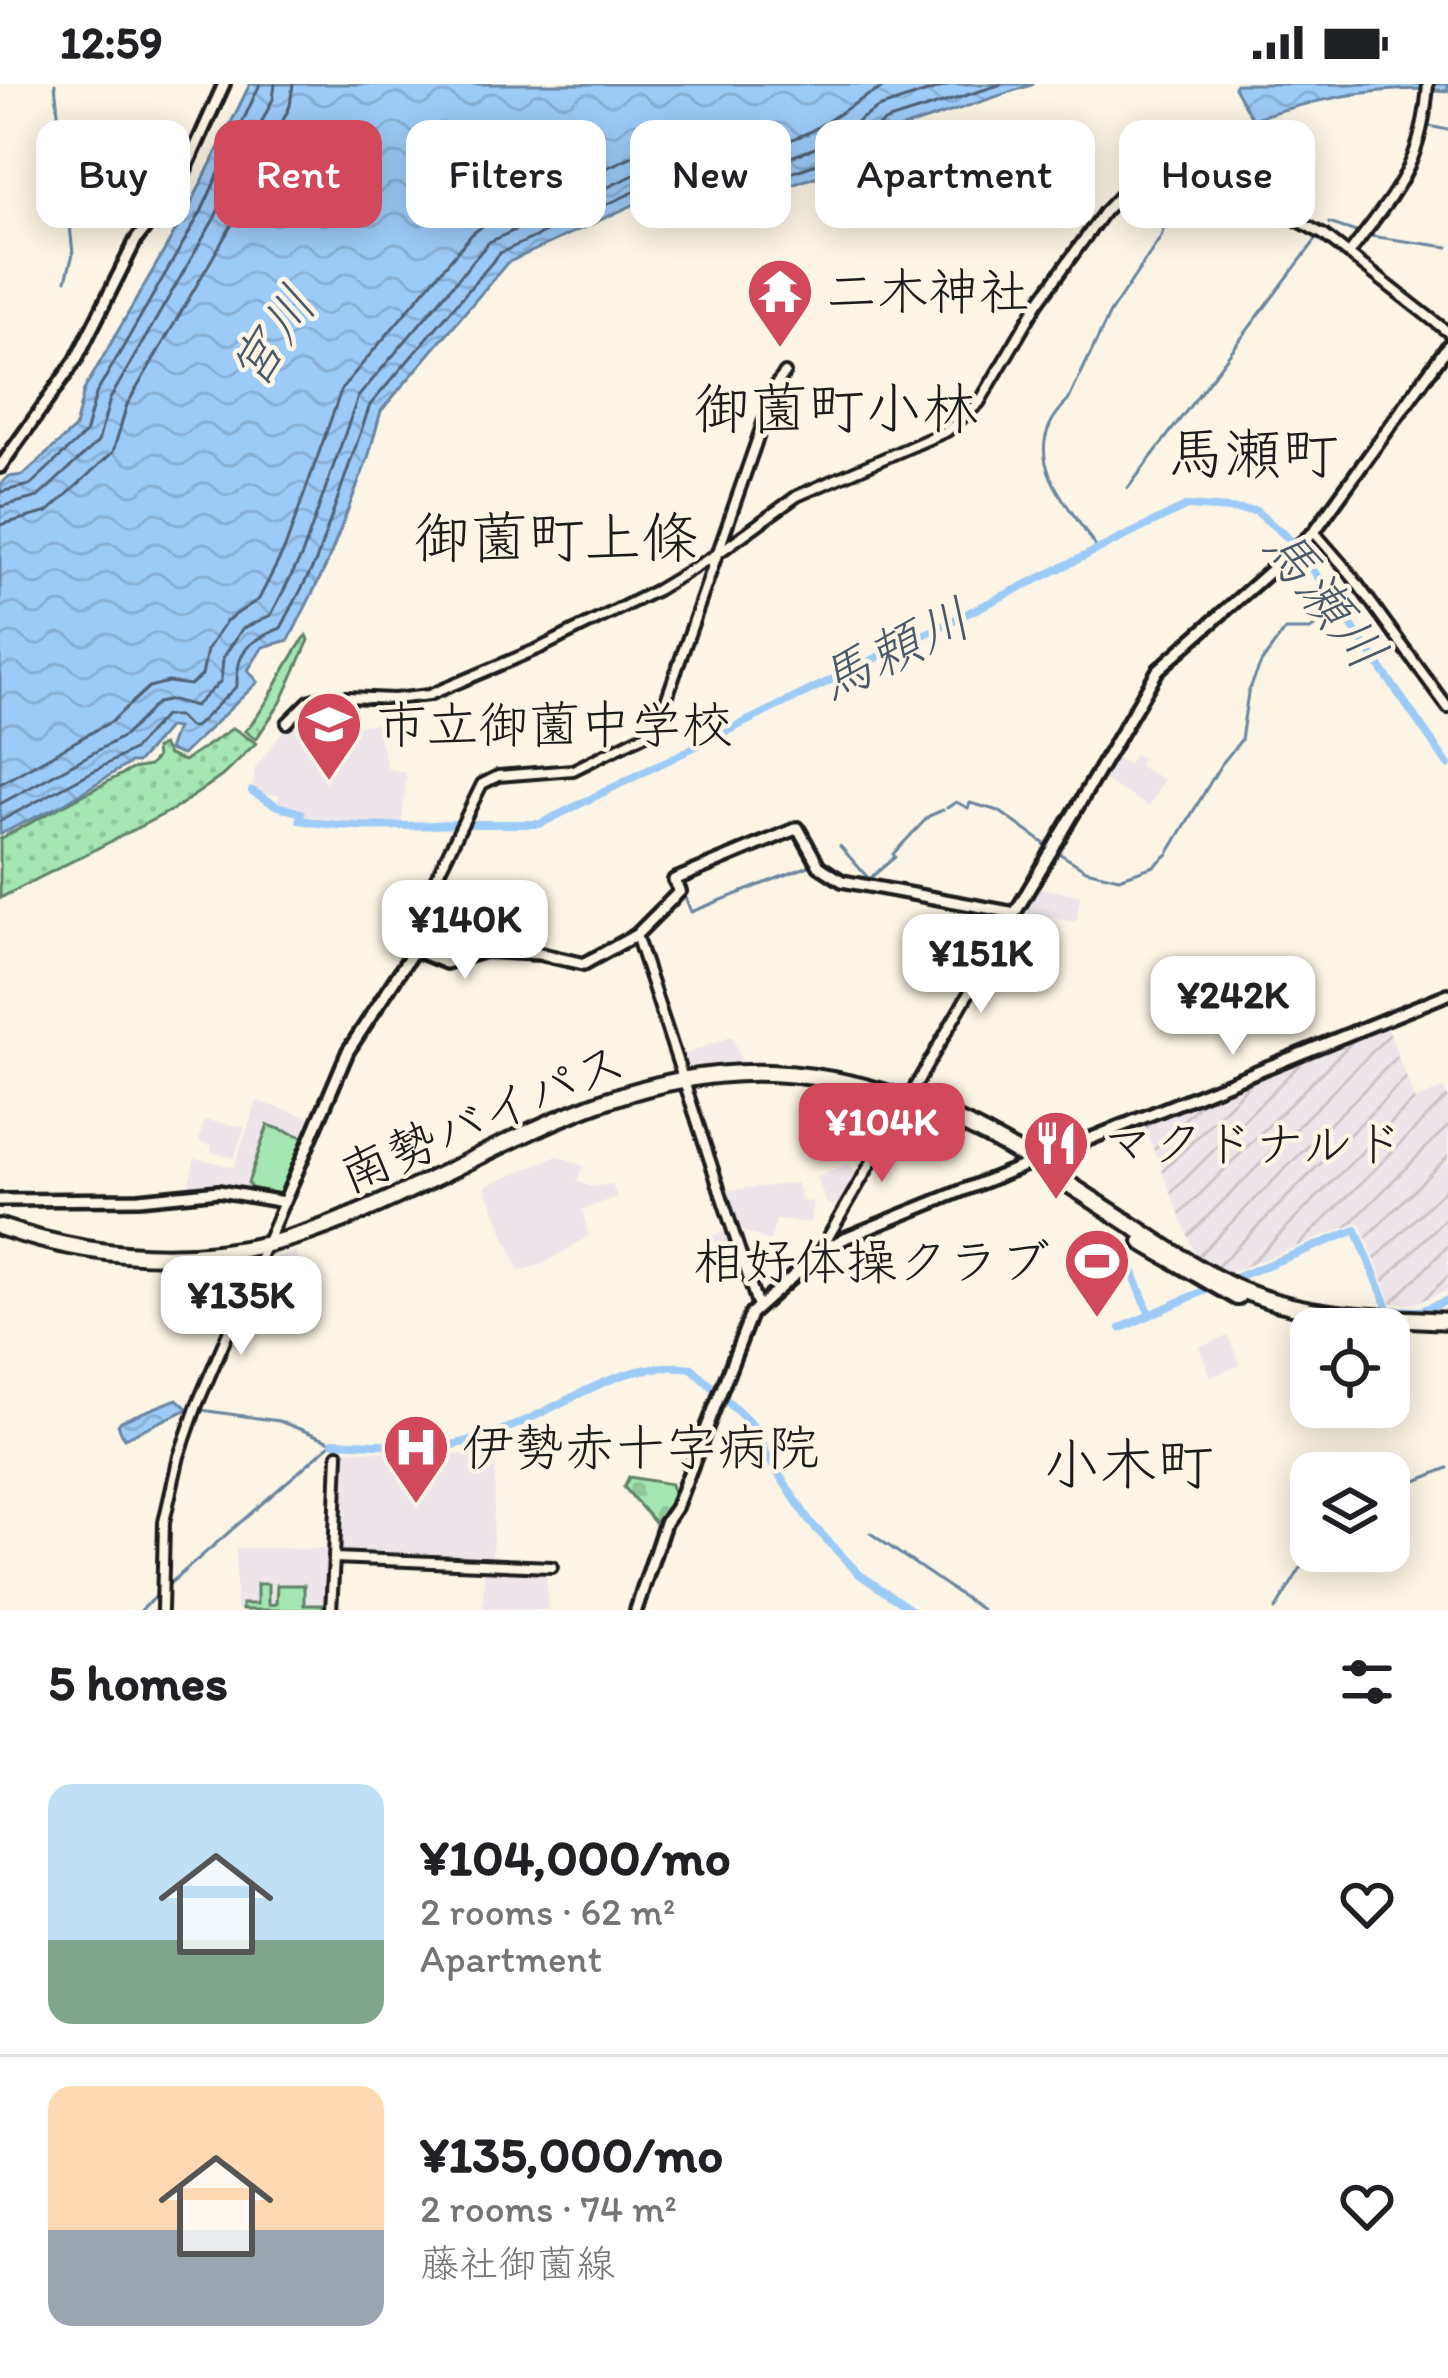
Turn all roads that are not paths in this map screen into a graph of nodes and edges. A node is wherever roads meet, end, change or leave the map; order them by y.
1 (224, 84) edge
2 (1428, 88) edge
3 (1349, 254) junction
4 (1448, 332) edge
5 (1448, 346) edge
6 (785, 373) dead end
7 (0, 466) edge
8 (1313, 532) junction
9 (717, 554) junction
10 (1448, 708) edge
11 (287, 723) dead end
12 (1015, 913) junction
13 (636, 935) junction
14 (414, 950) junction
15 (1448, 994) edge
16 (684, 1082) junction
17 (906, 1101) junction
18 (1029, 1164) junction
19 (0, 1200) edge
20 (284, 1202) junction
21 (0, 1231) edge
22 (266, 1245) junction
23 (819, 1252) junction
24 (757, 1304) junction
25 (1448, 1325) edge
26 (338, 1454) dead end
27 (334, 1558) junction
28 (552, 1567) dead end
29 (162, 1610) edge
30 (332, 1610) edge
31 (636, 1610) edge

1 - 7 main road
2 - 3 street
3 - 4 street
3 - 9 street
5 - 8 main road
6 - 9 street
8 - 10 street
8 - 12 main road
9 - 11 street
9 - 14 street
12 - 13 main road
12 - 17 street
13 - 14 main road
13 - 16 street
14 - 20 main road
15 - 18 main road
16 - 17 highway, 南勢バイパス
16 - 22 highway, 南勢バイパス
16 - 24 street
17 - 18 highway, 南勢バイパス
17 - 23 street
18 - 23 main road
18 - 25 highway, 南勢バイパス
19 - 20 main road
20 - 22 street
21 - 22 highway, 南勢バイパス
22 - 29 street
23 - 24 main road
24 - 31 main road
26 - 27 street
27 - 28 street
27 - 30 street

